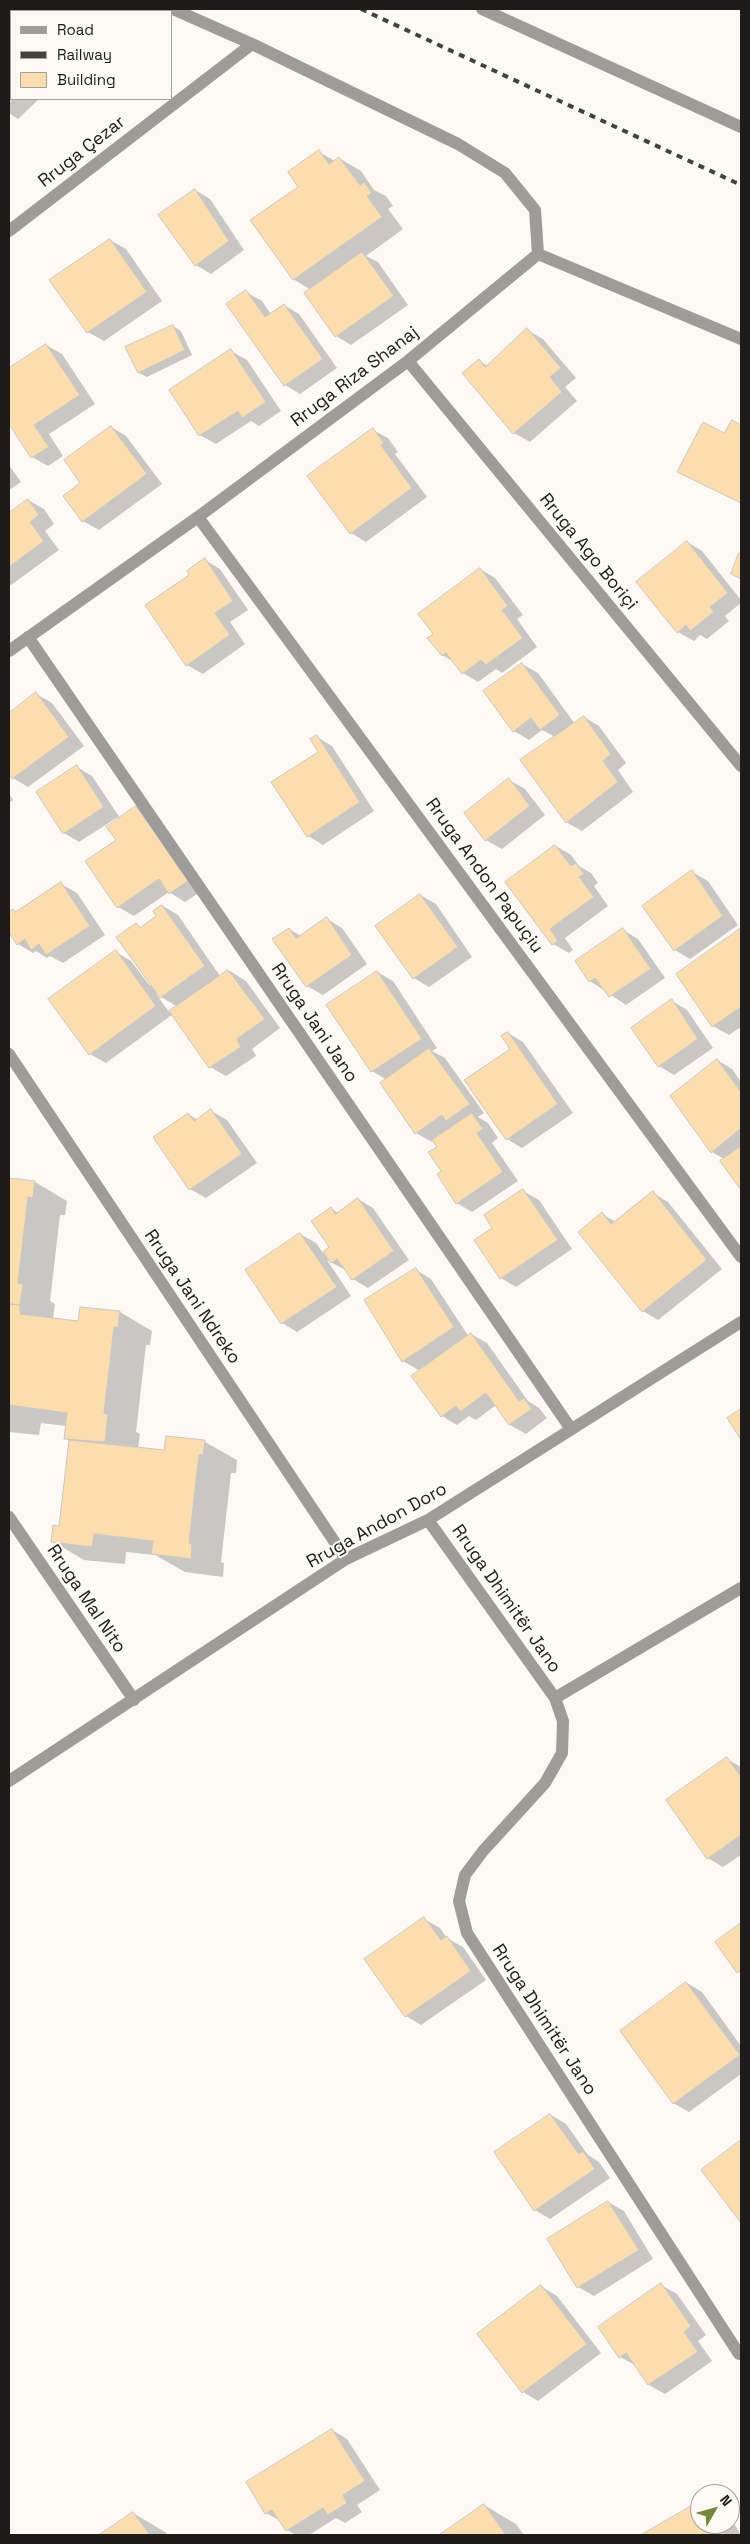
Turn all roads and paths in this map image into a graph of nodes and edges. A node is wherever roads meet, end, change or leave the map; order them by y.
1 (173, 9) edge
2 (482, 9) edge
3 (252, 44) junction
4 (741, 127) edge
5 (9, 231) edge
6 (538, 254) junction
7 (741, 340) edge
8 (408, 361) junction
9 (198, 516) junction
10 (28, 637) junction
11 (9, 651) edge
12 (741, 766) edge
13 (9, 1054) edge
14 (741, 1257) edge
15 (741, 1322) edge
16 (571, 1429) junction
17 (9, 1517) edge
18 (428, 1520) junction
19 (346, 1559) junction
20 (741, 1588) edge
21 (555, 1698) junction
22 (134, 1700) junction
23 (9, 1781) edge
24 (738, 2354) dead end

1 - 3 street
2 - 4 street
3 - 5 street, Rruga Çezar
3 - 6 street
6 - 7 street
6 - 8 street, Rruga Riza Shanaj
8 - 9 street, Rruga Riza Shanaj
8 - 12 street, Rruga Ago Boriçi
9 - 10 street, Rruga Riza Shanaj
9 - 14 street, Rruga Andon Papuçiu
10 - 11 street, Rruga Riza Shanaj
10 - 16 street, Rruga Jani Jano
13 - 19 street, Rruga Jani Ndreko
15 - 16 street, Rruga Andon Doro
16 - 18 street, Rruga Andon Doro
17 - 22 street, Rruga Mal Nito
18 - 19 street, Rruga Andon Doro
18 - 21 street, Rruga Dhimitër Jano
19 - 22 street, Rruga Andon Doro
20 - 21 street, Rruga Dhimitër Jano
21 - 24 street, Rruga Dhimitër Jano
22 - 23 street, Rruga Andon Doro

